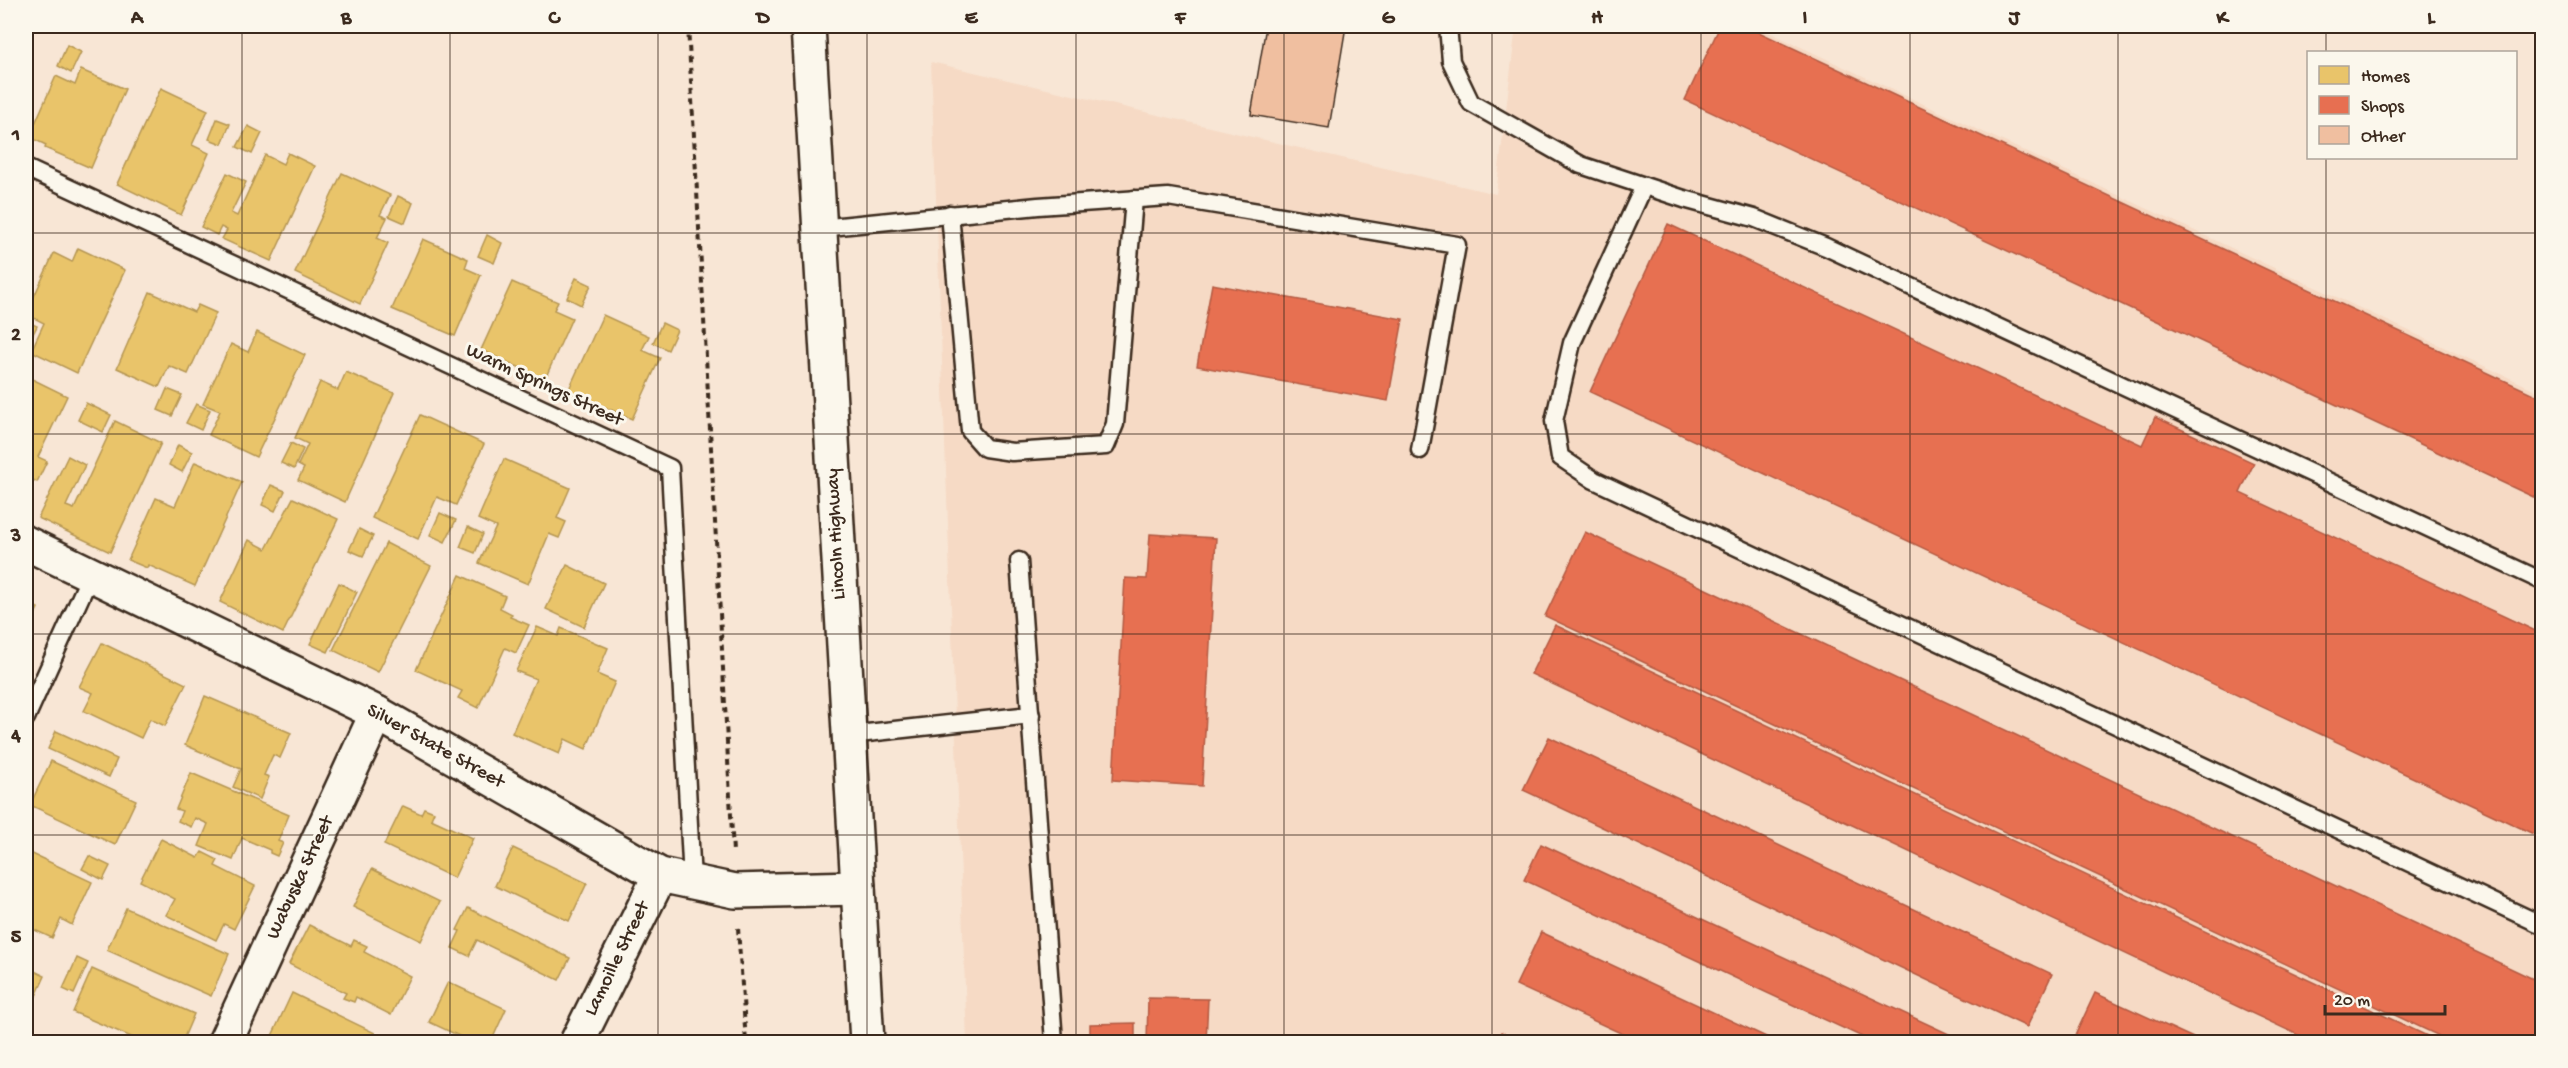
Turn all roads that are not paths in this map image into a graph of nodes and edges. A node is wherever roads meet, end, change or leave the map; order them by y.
1 (808, 26) edge
2 (1449, 26) edge
3 (26, 168) edge
4 (1644, 186) junction
5 (1134, 199) junction
6 (950, 214) junction
7 (820, 228) junction
8 (1420, 450) dead end
9 (26, 543) edge
10 (1019, 561) dead end
11 (91, 574) junction
12 (2542, 581) edge
13 (377, 713) junction
14 (1031, 715) junction
15 (26, 718) edge
16 (849, 735) junction
17 (660, 875) junction
18 (692, 881) junction
19 (858, 888) junction
20 (2542, 925) edge
21 (225, 1042) edge
22 (577, 1042) edge
23 (867, 1042) edge
24 (1054, 1042) edge

1 - 7 main road, Lincoln Highway
2 - 4 lane
3 - 18 lane, Warm Springs Street
4 - 12 lane
4 - 20 lane
5 - 6 lane
5 - 6 lane
5 - 8 lane
6 - 7 lane
7 - 16 main road, Lincoln Highway
9 - 11 main road, Silver State Street
10 - 14 lane
11 - 13 main road, Silver State Street
11 - 15 lane
13 - 17 main road, Silver State Street
13 - 21 main road, Wabuska Street
14 - 16 lane
14 - 24 lane
16 - 19 main road, Lincoln Highway
17 - 18 main road, Silver State Street
17 - 22 main road, Lamoille Street
18 - 19 main road, Silver State Street
19 - 23 main road, Lincoln Highway

